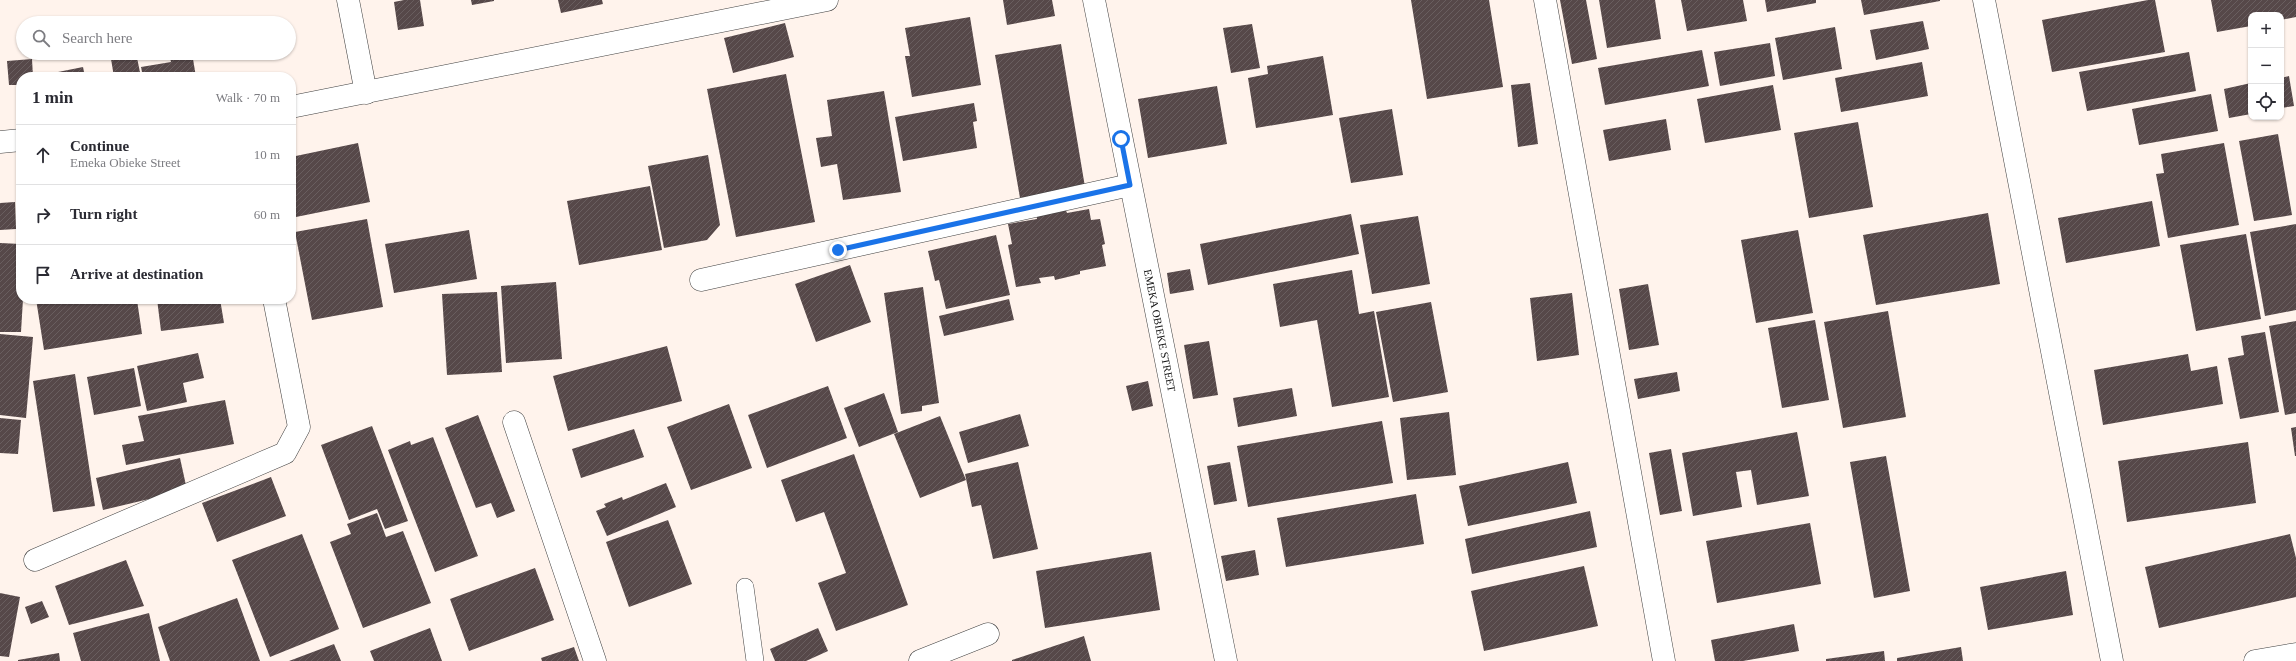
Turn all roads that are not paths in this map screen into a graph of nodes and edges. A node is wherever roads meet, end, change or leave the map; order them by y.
1 (348, 0) edge
2 (827, 0) edge
3 (1094, 0) edge
4 (1545, 0) edge
5 (1984, 0) edge
6 (791, 3) edge
7 (366, 93) junction
8 (296, 106) edge
9 (16, 140) edge
10 (0, 142) edge
11 (1130, 185) junction
12 (701, 280) dead end
13 (275, 304) edge
14 (514, 422) dead end
15 (35, 560) dead end
16 (745, 587) dead end
17 (988, 634) dead end
18 (2296, 654) edge
19 (595, 661) edge
20 (755, 661) edge
21 (920, 661) edge
22 (1226, 661) edge
23 (1664, 661) edge
24 (2112, 661) edge
25 (2255, 661) edge

1 - 7 street
2 - 6 street
3 - 11 street, EMEKA OBIEKE STREET
4 - 23 street
5 - 24 street
6 - 7 street
7 - 8 street
9 - 10 street
11 - 12 street
11 - 22 street, EMEKA OBIEKE STREET
13 - 15 street
14 - 19 street
16 - 20 lane
17 - 21 street
18 - 25 street

